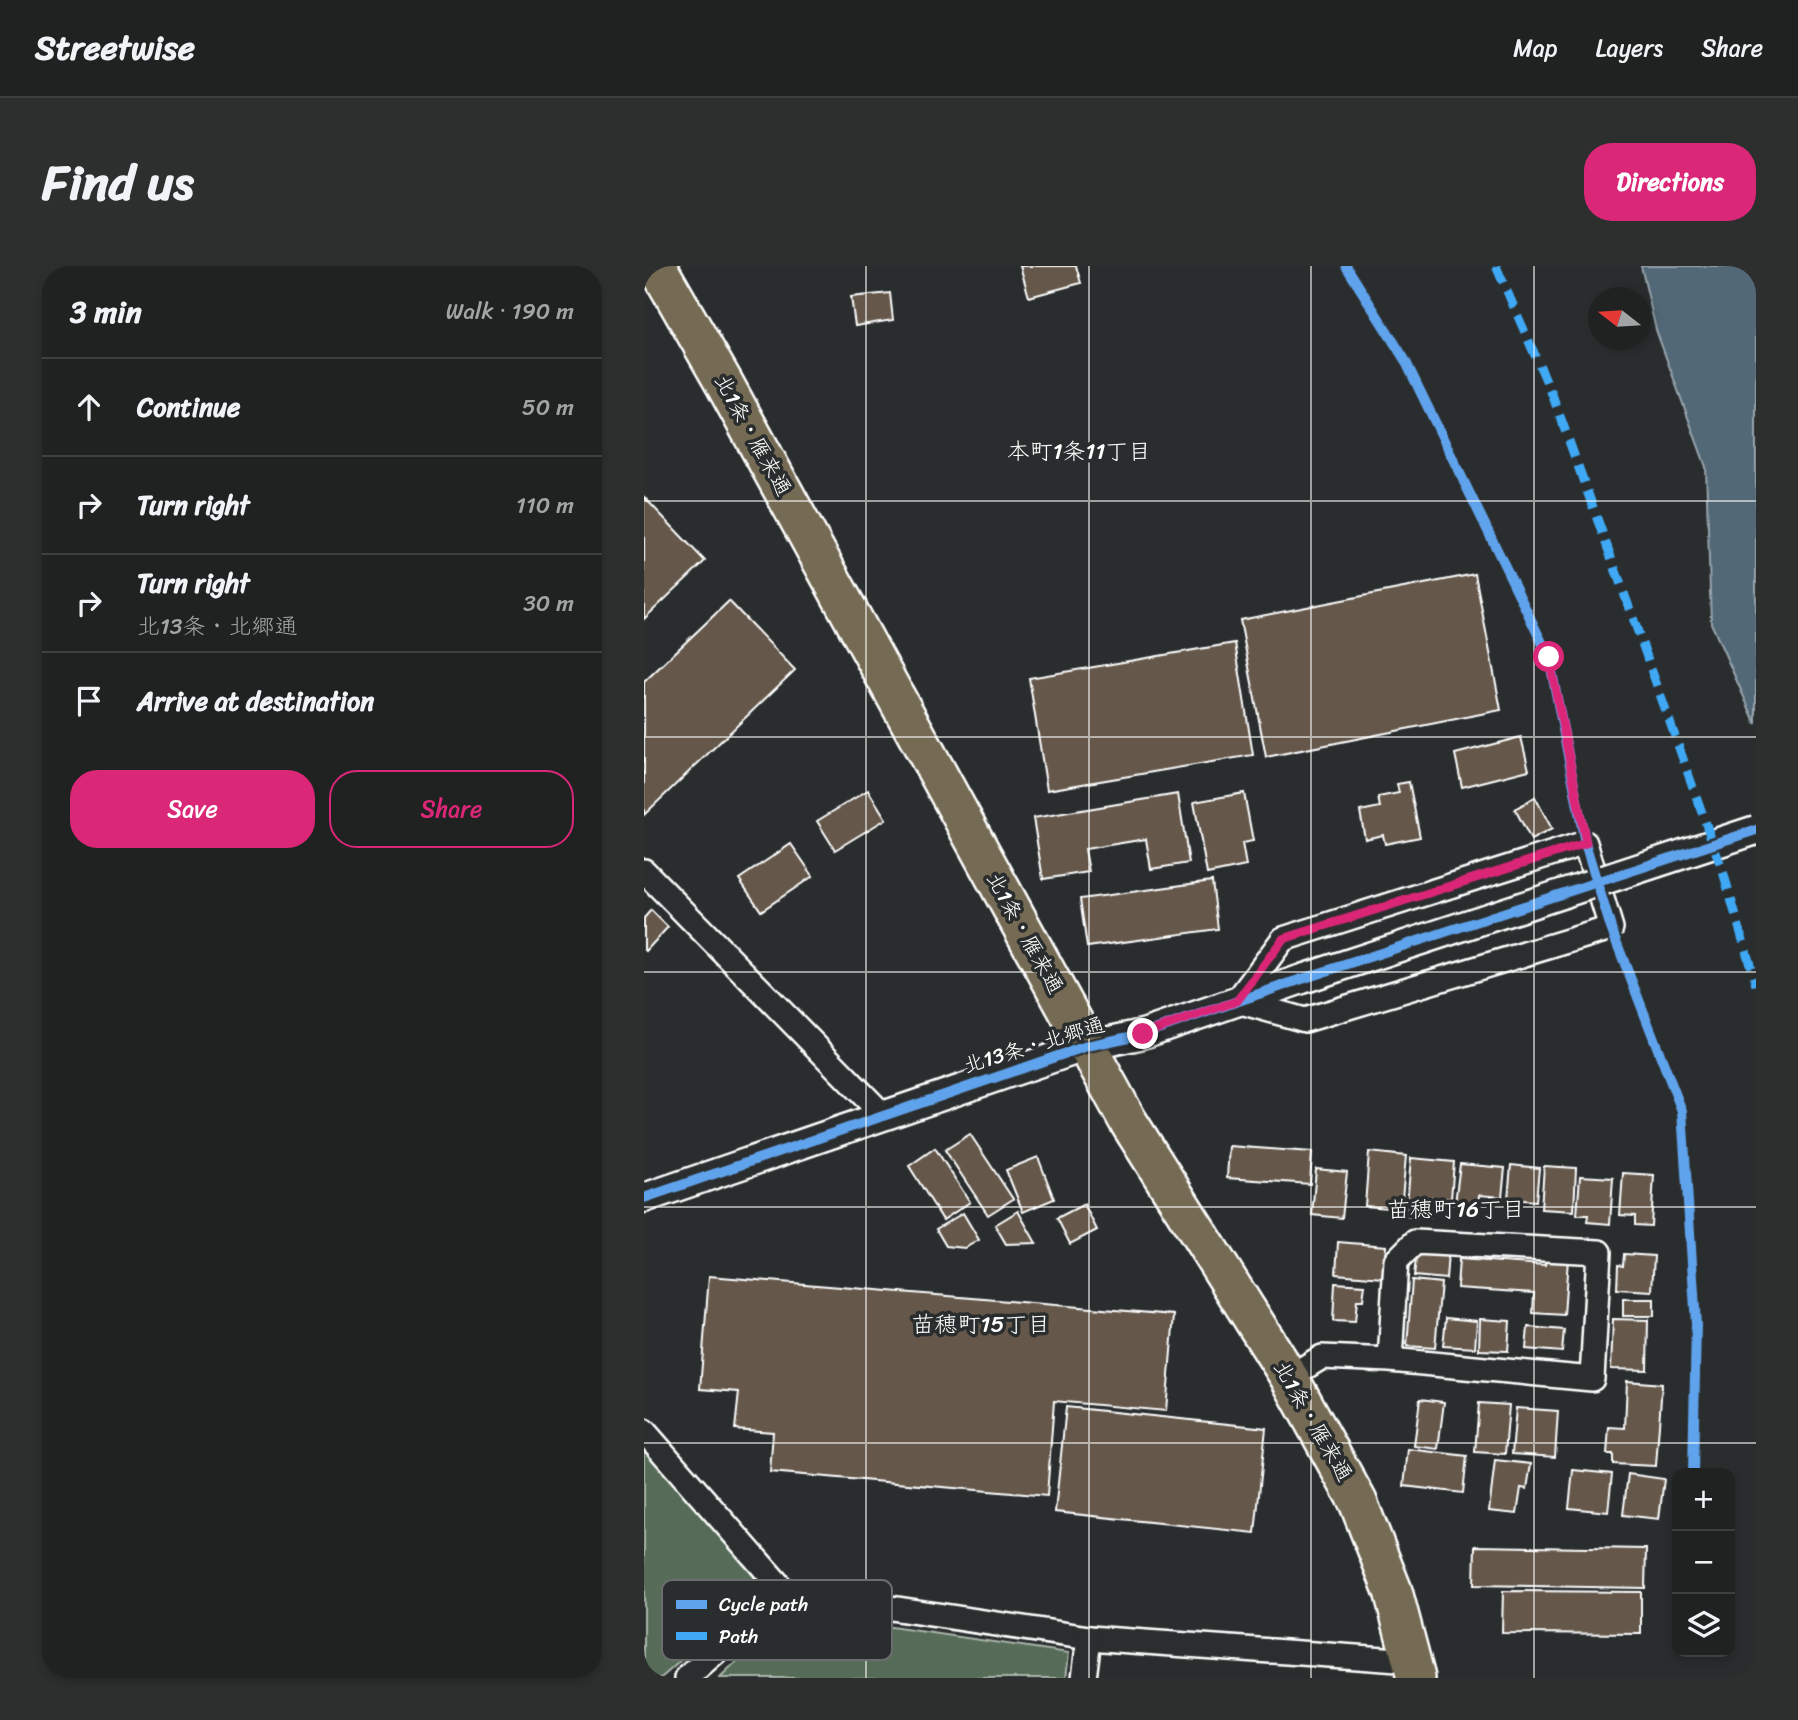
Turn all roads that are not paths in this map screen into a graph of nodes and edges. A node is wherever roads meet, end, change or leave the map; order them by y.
1 (657, 266) edge
2 (1756, 830) edge
3 (644, 871) edge
4 (1237, 1001) junction
5 (1087, 1046) junction
6 (883, 1115) junction
7 (644, 1198) edge
8 (1390, 1360) junction
9 (1289, 1377) junction
10 (644, 1432) edge
11 (774, 1580) edge
12 (892, 1608) edge
13 (1088, 1638) junction
14 (708, 1660) edge
15 (1414, 1670) edge
16 (687, 1678) edge
17 (1084, 1678) edge

1 - 5 highway, 北1条・雁来通
2 - 4 street, 北13条・北郷通, bridge
3 - 6 street
4 - 4 street
4 - 5 street, 北13条・北郷通
5 - 6 street, 北13条・北郷通
5 - 9 highway, 北1条・雁来通
6 - 7 street, 北13条・北郷通
8 - 8 street
8 - 9 street
9 - 15 highway, 北1条・雁来通
10 - 11 street
12 - 13 street
13 - 15 street
13 - 17 street
14 - 16 street

